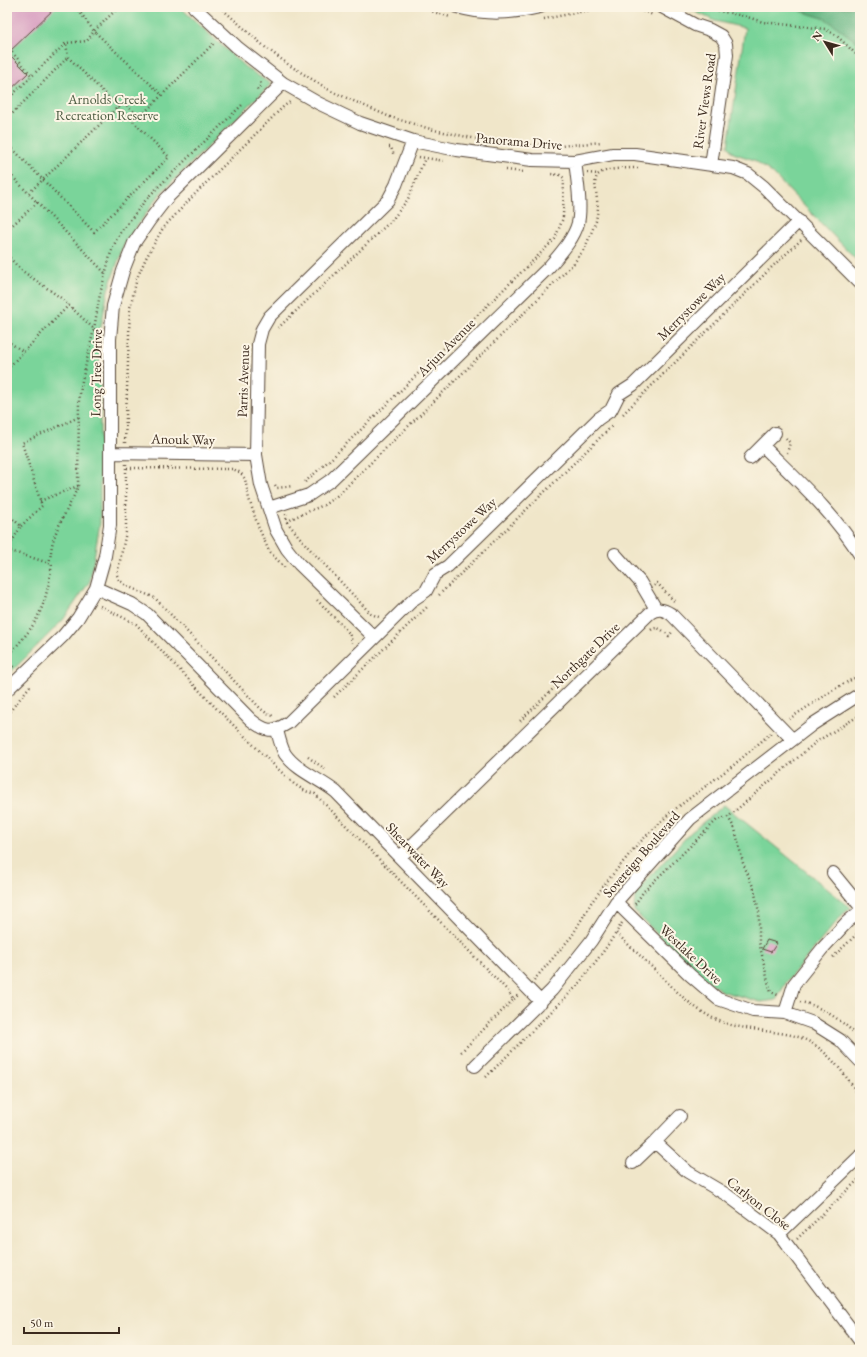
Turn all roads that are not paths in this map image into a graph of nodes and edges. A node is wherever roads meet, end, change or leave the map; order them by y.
1 (194, 7) edge
2 (540, 7) edge
3 (659, 12) edge
4 (455, 13) edge
5 (283, 83) junction
6 (412, 141) junction
7 (575, 161) junction
8 (710, 165) junction
9 (798, 221) junction
10 (860, 283) edge
11 (775, 434) dead end
12 (763, 446) junction
13 (110, 453) junction
14 (256, 455) junction
15 (750, 458) dead end
16 (269, 508) junction
17 (614, 554) dead end
18 (860, 555) edge
19 (96, 588) junction
20 (656, 609) junction
21 (374, 637) junction
22 (7, 690) edge
23 (860, 694) edge
24 (277, 730) junction
25 (792, 739) junction
26 (400, 857) junction
27 (833, 873) dead end
28 (616, 902) junction
29 (860, 906) edge
30 (860, 911) edge
31 (541, 1002) junction
32 (786, 1013) junction
33 (860, 1061) edge
34 (475, 1066) dead end
35 (680, 1116) dead end
36 (655, 1142) junction
37 (860, 1156) edge
38 (633, 1163) dead end
39 (779, 1234) junction
40 (860, 1341) edge

1 - 5 street, Panorama Drive
2 - 4 street
3 - 8 street, River Views Road
5 - 6 street, Panorama Drive
5 - 13 street, Long Tree Drive
6 - 7 street, Panorama Drive
6 - 14 street, Parris Avenue
7 - 8 street, Panorama Drive
7 - 16 street, Arjun Avenue
8 - 9 street, Panorama Drive
9 - 10 street, Panorama Drive
9 - 21 street, Merrystowe Way
11 - 12 street
12 - 15 street
12 - 18 street
13 - 14 street, Anouk Way
13 - 19 street, Long Tree Drive
14 - 16 street, Parris Avenue
16 - 21 street, Parris Avenue
17 - 20 street
19 - 22 street, Long Tree Drive
19 - 24 street
20 - 25 street
20 - 26 street, Northgate Drive
21 - 24 street, Merrystowe Way
23 - 25 street, Sovereign Boulevard
24 - 26 street, Shearwater Way
25 - 28 street, Sovereign Boulevard
26 - 31 street, Shearwater Way
27 - 29 street
28 - 31 street, Sovereign Boulevard
28 - 32 street, Westlake Drive
30 - 32 street
31 - 34 street, Sovereign Boulevard
32 - 33 street, Westlake Drive
35 - 36 street
36 - 38 street
36 - 39 street, Carlyon Close
37 - 39 street
39 - 40 street, Carlyon Close

